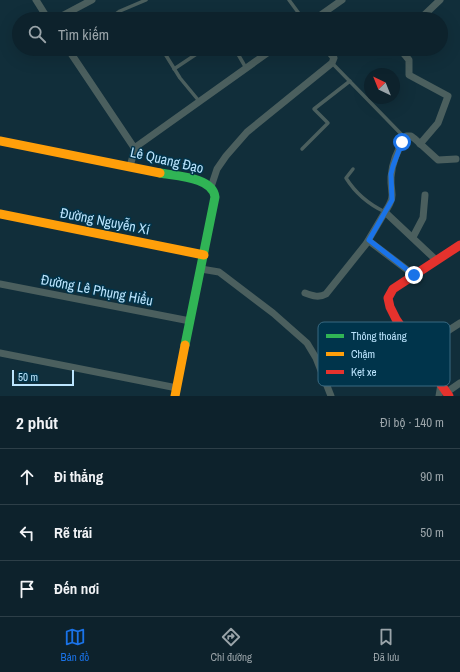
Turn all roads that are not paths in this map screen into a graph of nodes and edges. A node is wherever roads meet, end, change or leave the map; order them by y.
1 (36, 0) edge
2 (92, 0) edge
3 (146, 0) edge
4 (289, 0) edge
5 (342, 0) edge
6 (440, 0) edge
7 (44, 12) edge
8 (69, 12) edge
9 (119, 12) edge
10 (298, 12) edge
11 (326, 12) edge
12 (427, 12) edge
13 (73, 56) edge
14 (166, 56) edge
15 (194, 56) edge
16 (239, 56) edge
17 (263, 56) edge
18 (332, 56) edge
19 (406, 56) edge
20 (332, 63) junction
21 (246, 68) junction
22 (174, 69) junction
23 (350, 81) junction
24 (199, 101) junction
25 (405, 138) junction
26 (0, 141) edge
27 (420, 144) junction
28 (135, 149) junction
29 (302, 149) dead end
30 (456, 159) dead end
31 (130, 166) junction
32 (353, 169) dead end
33 (211, 187) junction
34 (425, 195) dead end
35 (385, 212) junction
36 (0, 214) edge
37 (413, 237) junction
38 (369, 240) junction
39 (460, 245) edge
40 (204, 256) junction
41 (436, 260) junction
42 (201, 269) junction
43 (414, 275) junction
44 (0, 284) edge
45 (306, 293) dead end
46 (190, 321) junction
47 (399, 322) edge
48 (460, 323) edge
49 (450, 329) edge
50 (0, 353) edge
51 (318, 363) edge
52 (460, 383) edge
53 (327, 386) edge
54 (176, 392) edge
55 (445, 395) edge
56 (331, 396) edge

1 - 7 street
2 - 8 street
3 - 9 lane
4 - 10 lane
5 - 11 street
6 - 12 street
13 - 28 street
14 - 22 lane
15 - 22 lane
16 - 21 lane
17 - 21 street
18 - 20 street
19 - 27 street
20 - 23 lane
20 - 33 street
21 - 24 street
22 - 24 lane
23 - 25 lane
23 - 29 lane
24 - 28 street
25 - 27 street
25 - 35 street
26 - 31 street, Lê Quang Đạo
27 - 30 street
28 - 31 street
31 - 33 street, Lê Quang Đạo
32 - 35 lane
33 - 40 street, Lê Quang Đạo
34 - 37 street
35 - 37 street
35 - 38 street
36 - 40 street, Đường Nguyễn Xí
37 - 41 street
38 - 43 street
38 - 45 street
39 - 41 street
40 - 42 street, Lê Quang Đạo
41 - 43 street
42 - 46 street, Lê Quang Đạo
42 - 51 street
43 - 47 street
44 - 46 street, Đường Lê Phụng Hiểu
46 - 54 street, Lê Quang Đạo
48 - 49 street
50 - 54 street
52 - 55 street
53 - 56 street

